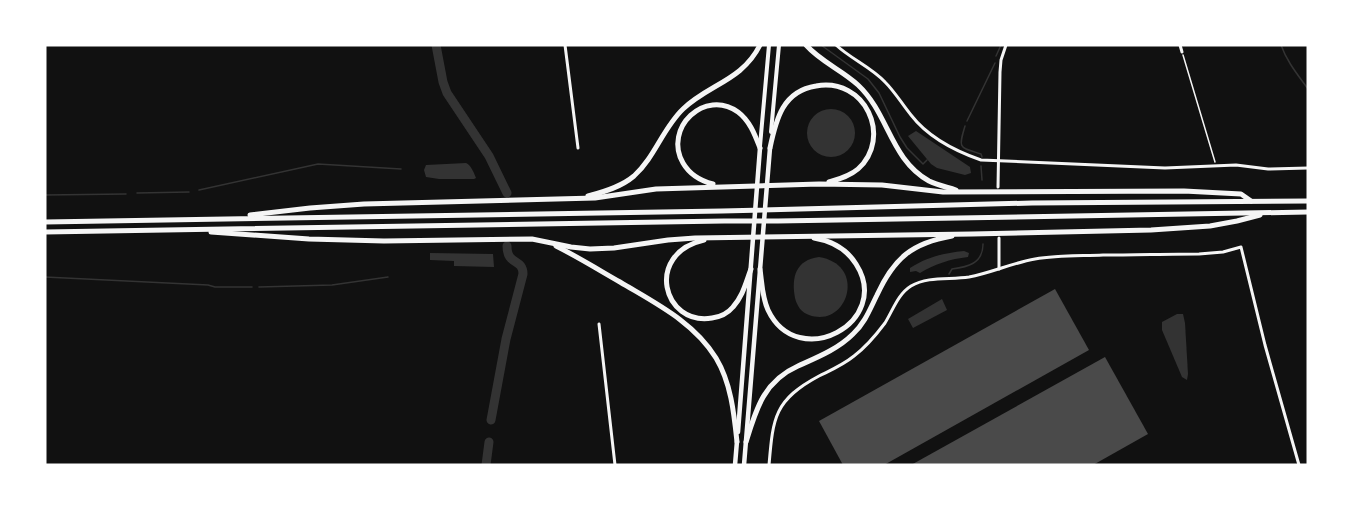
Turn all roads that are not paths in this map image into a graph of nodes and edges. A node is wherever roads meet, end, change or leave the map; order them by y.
1 (565, 45) edge
2 (760, 45) edge
3 (769, 45) edge
4 (778, 45) edge
5 (806, 45) edge
6 (836, 45) edge
7 (1006, 45) edge
8 (1180, 45) edge
9 (1182, 52) road end
10 (578, 148) dead end
11 (760, 148) junction
12 (770, 148) junction
13 (998, 162) junction
14 (1308, 168) edge
15 (819, 184) junction
16 (727, 186) junction
17 (998, 187) dead end
18 (969, 192) junction
19 (571, 198) junction
20 (1308, 201) edge
21 (1252, 202) junction
22 (1270, 212) junction
23 (1308, 212) edge
24 (221, 219) junction
25 (45, 222) edge
26 (177, 230) junction
27 (45, 232) edge
28 (967, 234) junction
29 (795, 236) junction
30 (716, 238) junction
31 (999, 238) dead end
32 (546, 242) junction
33 (751, 269) junction
34 (760, 269) junction
35 (999, 269) junction
36 (599, 324) dead end
37 (737, 442) junction
38 (746, 442) junction
39 (615, 465) edge
40 (735, 465) edge
41 (744, 465) edge
42 (769, 465) edge
43 (1299, 465) edge

1 - 10 street
2 - 19 highway
3 - 11 main road
4 - 12 main road
5 - 18 highway
6 - 13 street
7 - 13 street
8 - 9 street
11 - 16 highway
11 - 33 main road
12 - 15 highway
12 - 34 main road
13 - 14 street
13 - 17 street
15 - 16 highway
15 - 18 highway
16 - 19 highway
18 - 21 highway
19 - 24 highway
20 - 21 highway
21 - 24 highway
22 - 23 highway
22 - 26 highway
22 - 28 highway
24 - 25 highway
26 - 27 highway
26 - 32 highway
28 - 29 highway
28 - 38 highway
29 - 30 highway
29 - 34 highway
30 - 32 highway
30 - 33 highway
31 - 35 street
32 - 37 highway
33 - 37 main road
34 - 38 main road
35 - 42 street
35 - 43 street
36 - 39 street
37 - 40 main road
38 - 41 main road

